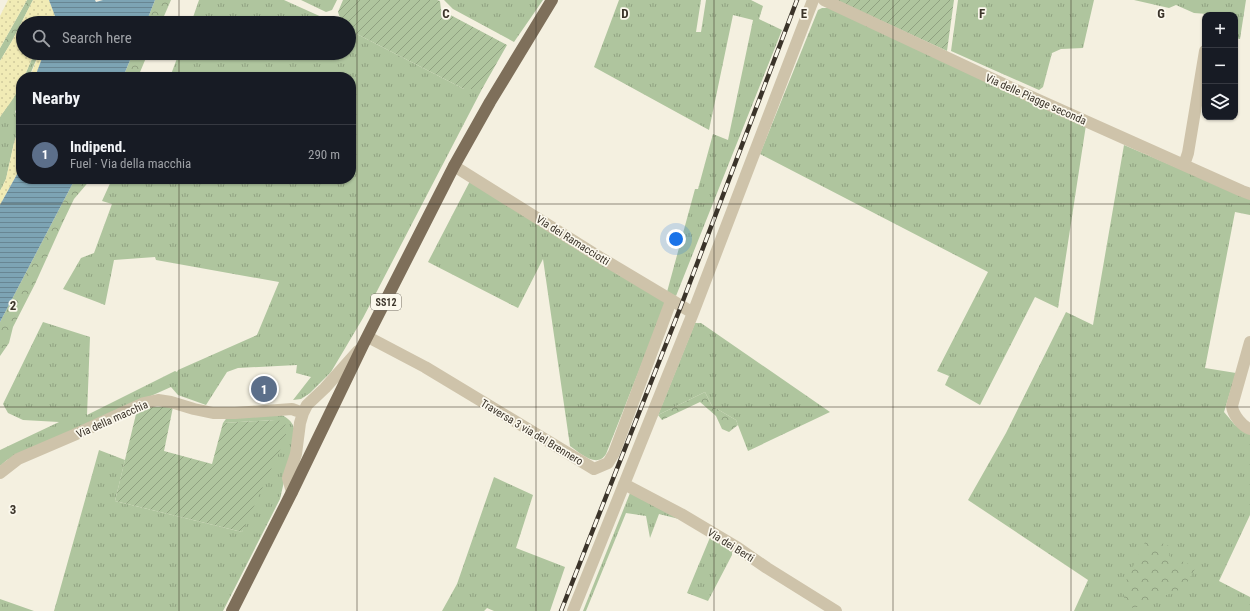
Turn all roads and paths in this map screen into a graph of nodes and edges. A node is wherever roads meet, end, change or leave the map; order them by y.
1 (552, 0) edge
2 (813, 0) edge
3 (824, 0) edge
4 (1202, 69) edge
5 (1184, 165) junction
6 (454, 166) junction
7 (1250, 194) edge
8 (671, 301) junction
9 (693, 313) junction
10 (366, 341) junction
11 (1250, 342) edge
12 (303, 413) junction
13 (1250, 429) edge
14 (0, 473) edge
15 (624, 484) junction
16 (292, 492) junction
17 (232, 611) edge
18 (573, 611) edge
19 (836, 611) edge

1 - 6 main road, SS12
2 - 9 street
3 - 5 street, Via delle Piagge seconda
4 - 5 street
5 - 7 street, Via delle Piagge seconda
6 - 8 street, Via dei Ramacciotti
6 - 10 main road, SS12
8 - 9 street, Via dei Ramacciotti
8 - 10 street, Traversa 3 via del Brennero
9 - 15 street
10 - 12 street
10 - 16 main road, SS12
11 - 13 street
12 - 14 street, Via della macchia
12 - 16 street
15 - 18 street
15 - 19 street, Via dei Berti
16 - 17 main road, SS12

